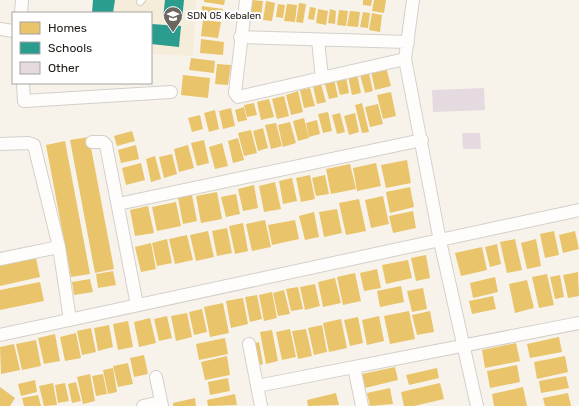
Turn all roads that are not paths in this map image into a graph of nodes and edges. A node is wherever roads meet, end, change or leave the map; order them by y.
1 (22, 0) edge
2 (246, 0) edge
3 (412, 0) edge
4 (21, 12) edge
5 (0, 29) edge
6 (12, 30) edge
7 (240, 37) junction
8 (318, 40) junction
9 (408, 42) junction
10 (405, 59) junction
11 (322, 78) junction
12 (23, 84) edge
13 (171, 92) dead end
14 (422, 140) junction
15 (92, 142) dead end
16 (0, 144) edge
17 (118, 204) junction
18 (579, 210) edge
19 (440, 241) junction
20 (59, 247) junction
21 (0, 258) edge
22 (137, 305) junction
23 (70, 320) junction
24 (578, 327) edge
25 (0, 335) edge
26 (249, 344) dead end
27 (465, 345) junction
28 (354, 367) junction
29 (156, 376) dead end
30 (257, 386) junction
31 (162, 404) edge
32 (143, 406) edge
33 (261, 406) edge
34 (362, 406) edge
35 (478, 406) edge

1 - 4 street
2 - 7 street
3 - 9 street
5 - 6 street
7 - 8 street
7 - 11 street
8 - 9 street
8 - 11 street
9 - 10 street
10 - 11 street
10 - 14 street
12 - 13 street
14 - 17 street
14 - 19 street
15 - 17 street
16 - 20 street
17 - 22 street
18 - 19 street
19 - 22 street
19 - 27 street
20 - 21 street
20 - 23 street
22 - 23 street
23 - 25 street
24 - 27 street
26 - 30 street
27 - 28 street
27 - 35 street
28 - 30 street
28 - 34 street
29 - 31 street
30 - 33 street
31 - 32 street

